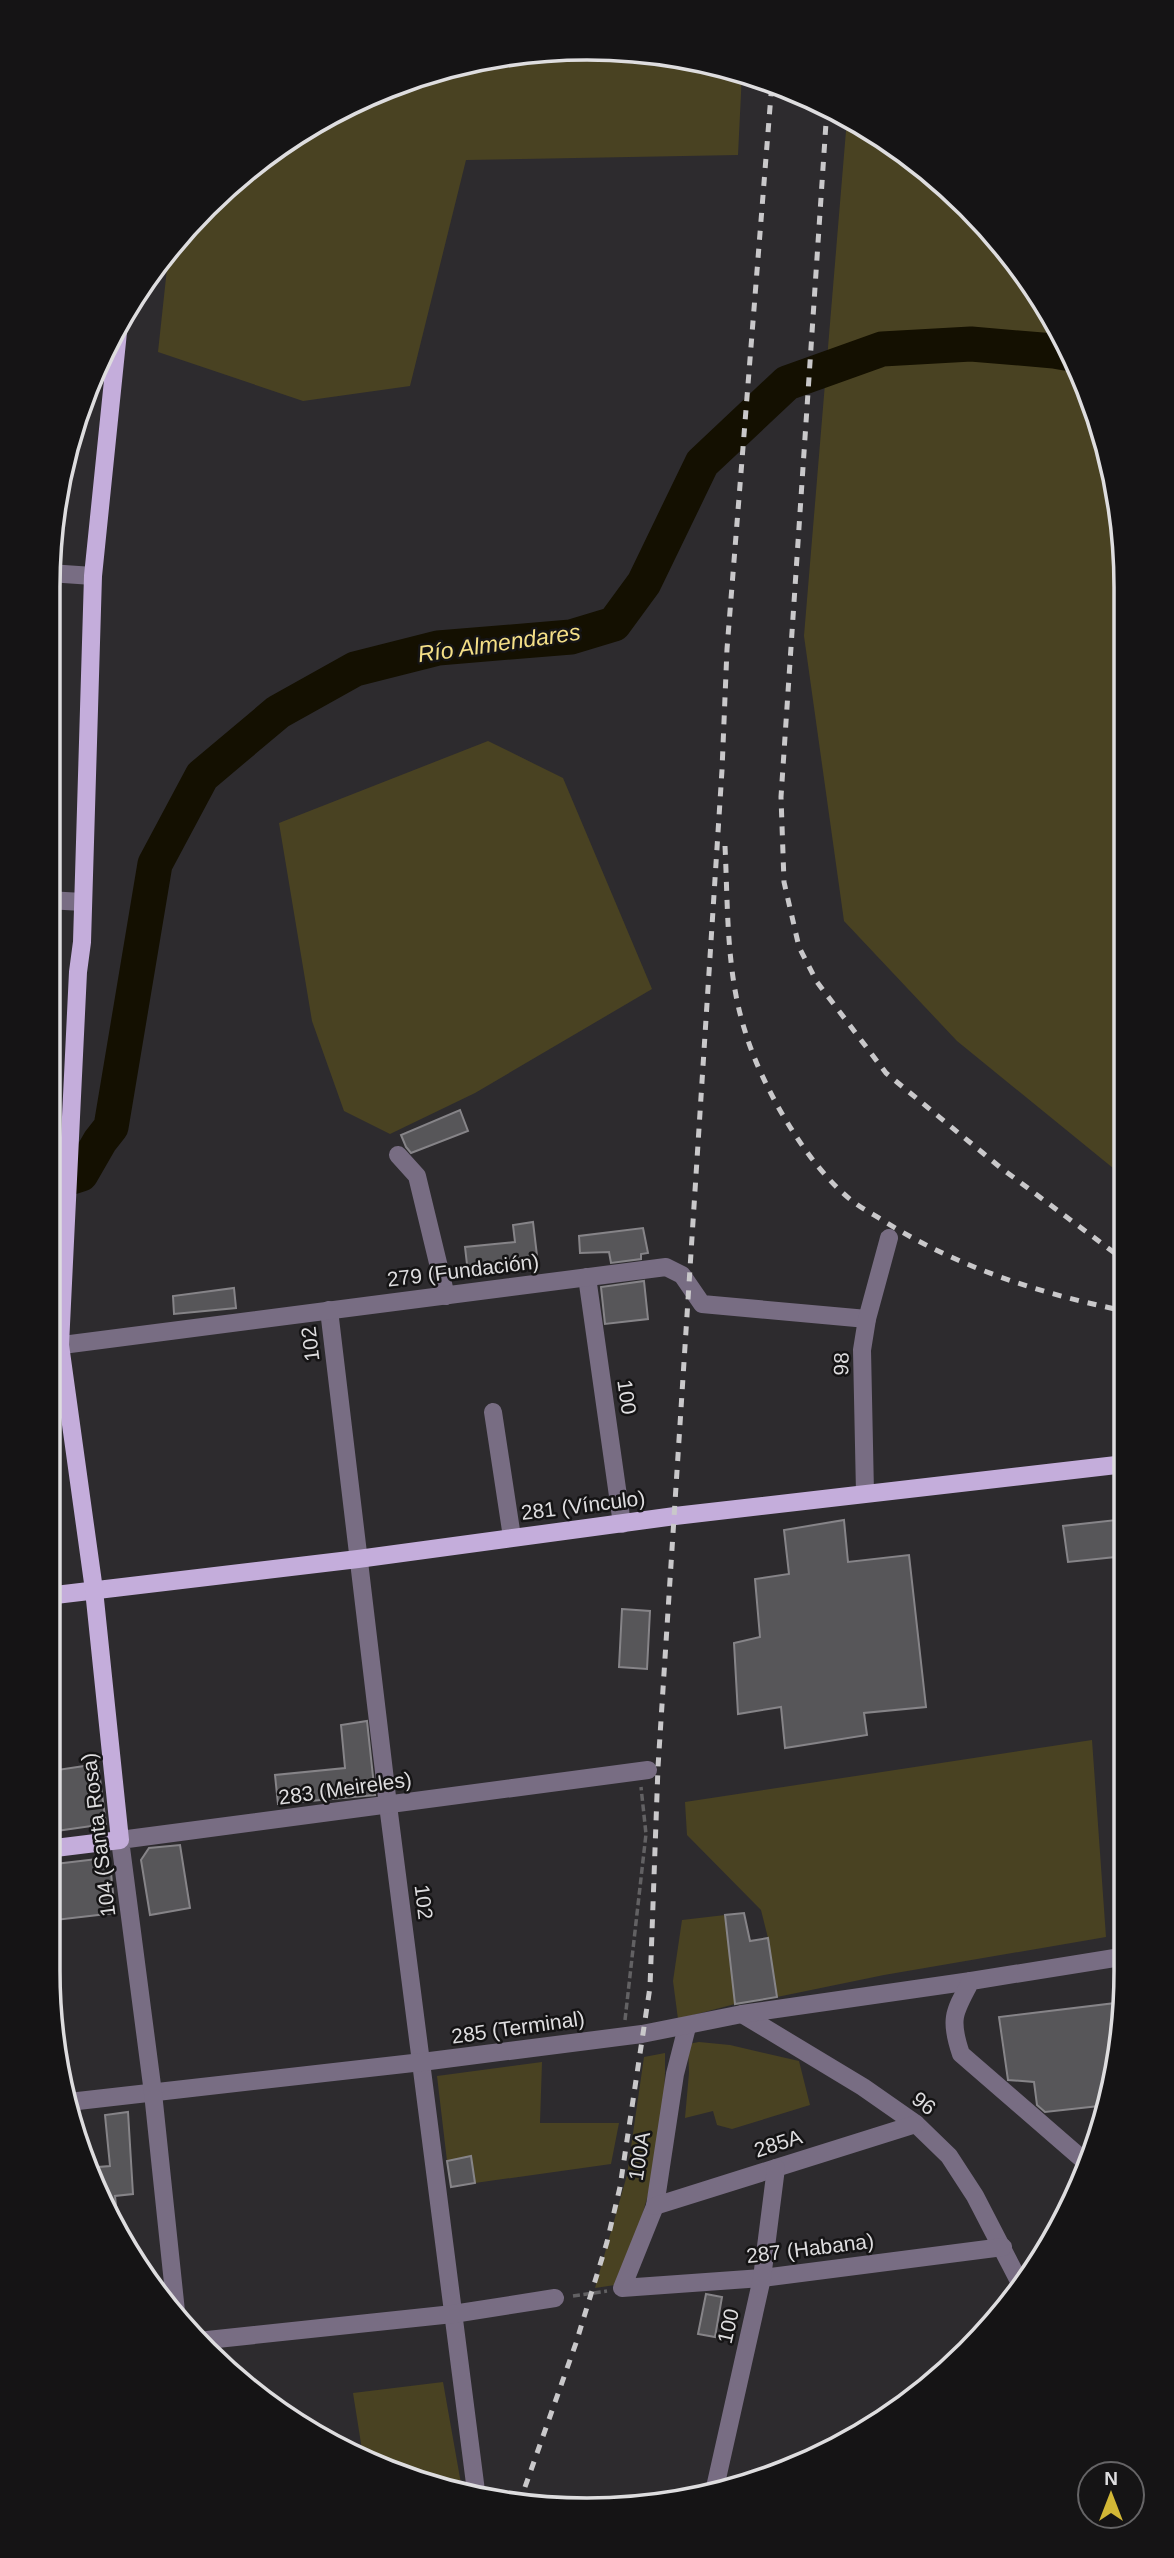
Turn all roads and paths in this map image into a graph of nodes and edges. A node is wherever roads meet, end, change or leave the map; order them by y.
1 (117, 348) edge
2 (60, 574) edge
3 (93, 576) junction
4 (60, 901) edge
5 (83, 902) junction
6 (398, 1155) dead end
7 (889, 1238) dead end
8 (587, 1276) junction
9 (446, 1296) junction
10 (329, 1310) junction
11 (60, 1319) edge
12 (867, 1320) junction
13 (60, 1345) edge
14 (60, 1383) edge
15 (493, 1412) dead end
16 (1114, 1465) edge
17 (864, 1493) junction
18 (622, 1524) junction
19 (512, 1537) junction
20 (358, 1559) junction
21 (94, 1590) junction
22 (60, 1594) edge
23 (643, 1770) joint
24 (388, 1805) junction
25 (120, 1840) junction
26 (60, 1847) edge
27 (1114, 1958) edge
28 (971, 1981) junction
29 (742, 2014) junction
30 (687, 2027) junction
31 (624, 2036) junction
32 (422, 2063) junction
33 (153, 2093) junction
34 (76, 2101) edge
35 (916, 2124) junction
36 (1080, 2157) edge
37 (776, 2168) junction
38 (655, 2206) junction
39 (1003, 2248) junction
40 (1017, 2276) edge
41 (762, 2278) junction
42 (622, 2288) junction
43 (555, 2298) joint
44 (175, 2299) edge
45 (453, 2314) junction
46 (210, 2340) edge
47 (716, 2483) edge
48 (475, 2486) edge

1 - 3 main road, 104 (Santa Rosa)
2 - 3 street
3 - 5 main road, 104 (Santa Rosa)
4 - 5 street
5 - 11 main road, 104 (Santa Rosa)
6 - 9 street
7 - 12 street, 98
8 - 9 street, 279 (Fundación)
8 - 12 street, 279 (Fundación)
8 - 18 street, 100
9 - 10 street, 279 (Fundación)
10 - 13 street, 279 (Fundación)
10 - 20 street, 102
12 - 17 street, 98
14 - 21 main road, 104 (Santa Rosa)
15 - 19 street
16 - 17 main road, 281 (Vínculo)
17 - 18 main road, 281 (Vínculo)
18 - 19 main road, 281 (Vínculo)
19 - 20 main road, 281 (Vínculo)
20 - 21 main road, 281 (Vínculo)
20 - 24 street, 102
21 - 22 main road, 281 (Vínculo)
21 - 25 main road, 104 (Santa Rosa)
23 - 24 street, 283 (Meireles)
23 - 31 path
24 - 25 street, 283 (Meireles)
24 - 32 street, 102
25 - 26 main road, 283 (Meireles)
25 - 33 street, 104 (Santa Rosa)
27 - 28 street, 285 (Terminal)
28 - 29 street, 285 (Terminal)
28 - 36 street
29 - 30 street, 285 (Terminal)
29 - 35 street, 96
30 - 31 street, 285 (Terminal)
30 - 38 street, 100A
31 - 32 street, 285 (Terminal)
32 - 33 street, 285 (Terminal)
32 - 45 street, 102
33 - 34 street, 285 (Terminal)
33 - 44 street, 104 (Santa Rosa)
35 - 37 street, 285A
35 - 39 street, 96
37 - 38 street, 285A
37 - 41 street, 100
38 - 42 street, 100A
39 - 40 street, 96
39 - 41 street, 287 (Habana)
41 - 42 street, 287 (Habana)
41 - 47 street, 100
42 - 43 path
43 - 45 street
45 - 46 street
45 - 48 street, 102

